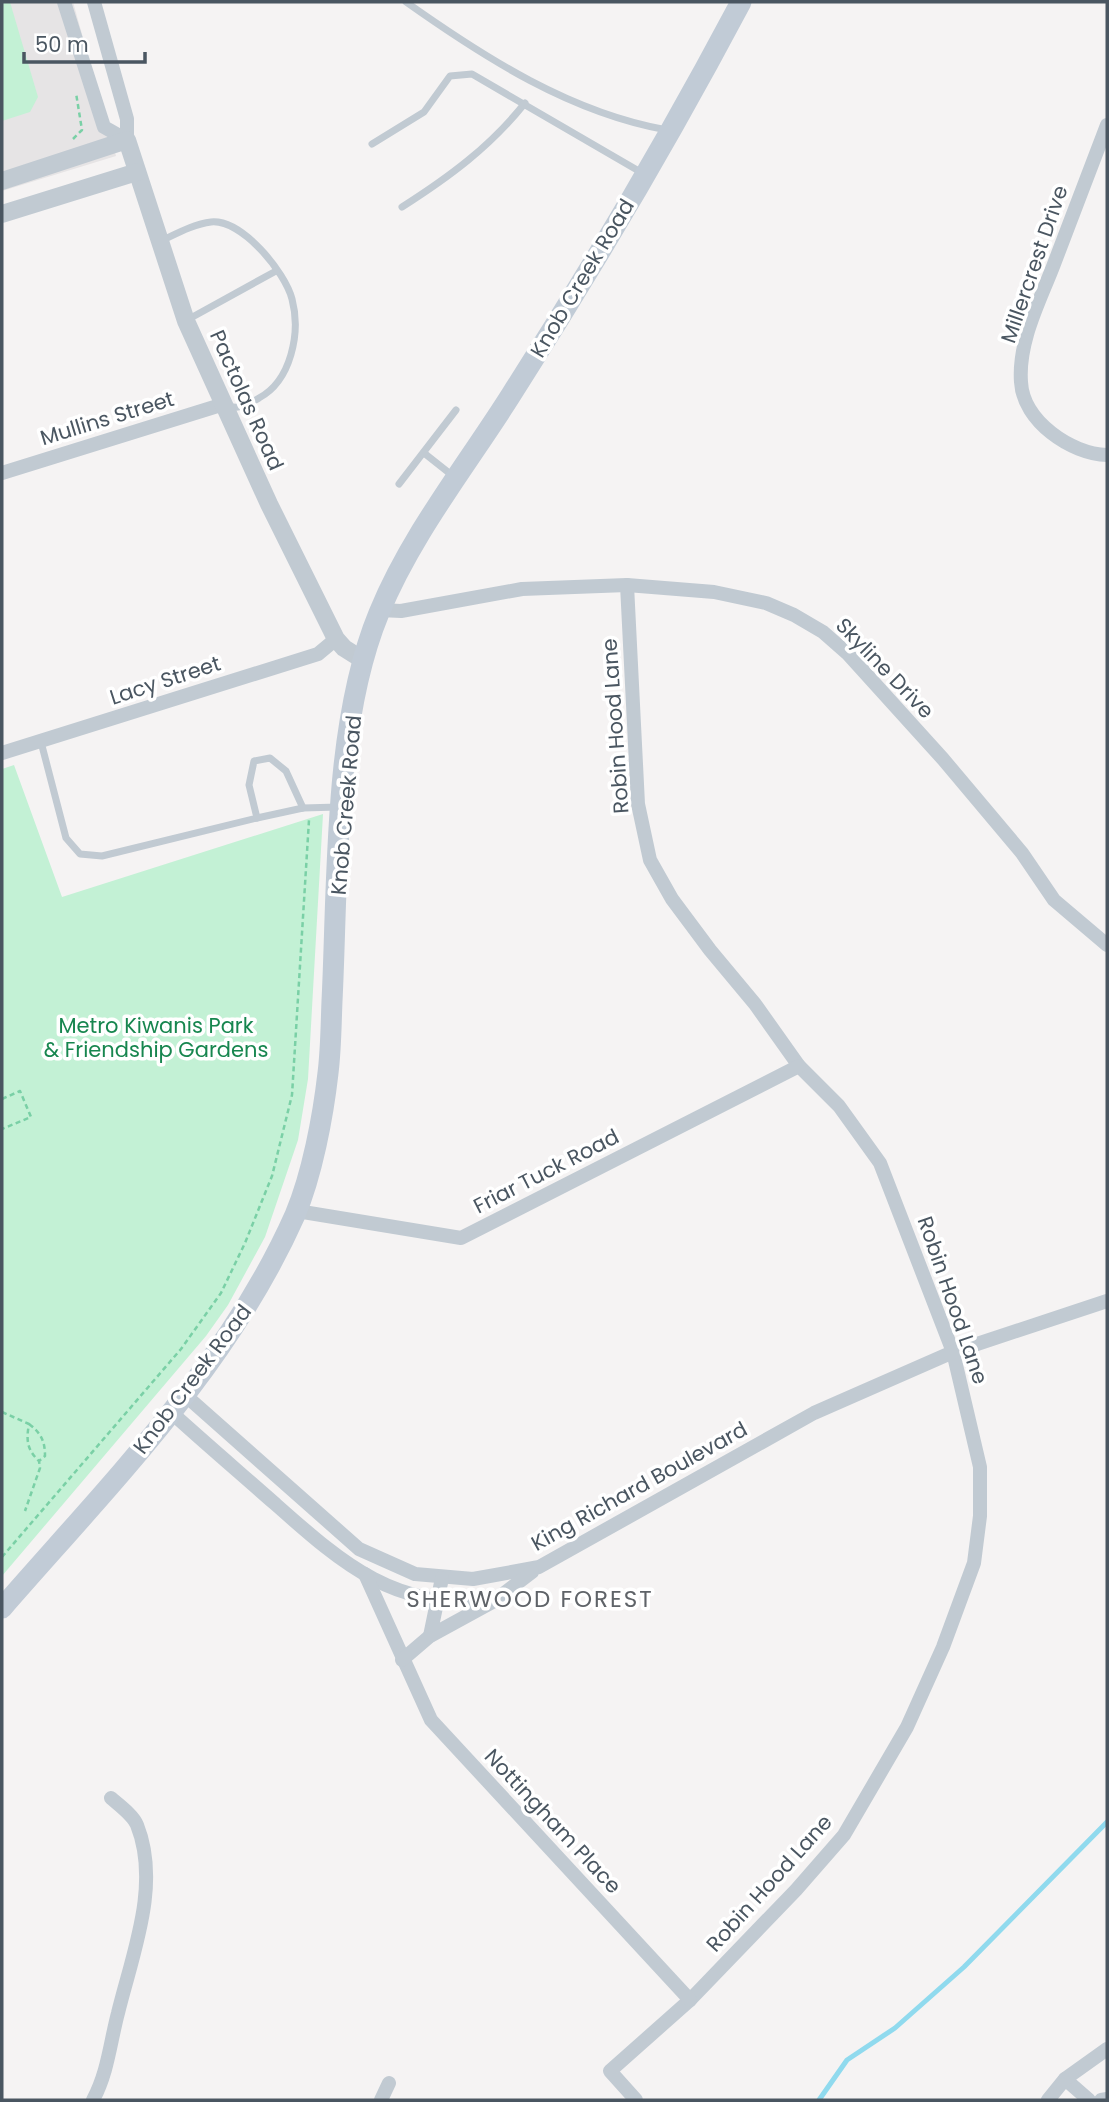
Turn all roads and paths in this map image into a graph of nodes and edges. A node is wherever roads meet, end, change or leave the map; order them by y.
1 (64, 2) edge
2 (94, 2) edge
3 (406, 2) edge
4 (741, 2) edge
5 (74, 88) dead end
6 (525, 103) junction
7 (1107, 125) edge
8 (672, 131) junction
9 (127, 140) junction
10 (68, 144) dead end
11 (372, 144) dead end
12 (137, 172) junction
13 (644, 174) junction
14 (2, 181) edge
15 (402, 207) dead end
16 (2, 214) edge
17 (160, 241) junction
18 (276, 271) junction
19 (186, 321) junction
20 (224, 404) junction
21 (456, 410) dead end
22 (424, 453) junction
23 (1107, 455) edge
24 (2, 473) edge
25 (456, 478) junction
26 (399, 484) dead end
27 (627, 585) junction
28 (380, 611) junction
29 (336, 639) junction
30 (363, 660) junction
31 (41, 742) junction
32 (2, 753) edge
33 (342, 807) junction
34 (306, 808) junction
35 (257, 818) junction
36 (1107, 946) edge
37 (799, 1066) junction
38 (2, 1099) edge
39 (2, 1129) edge
40 (297, 1211) junction
41 (1107, 1301) edge
42 (953, 1352) junction
43 (185, 1395) junction
44 (2, 1412) edge
45 (172, 1413) junction
46 (29, 1424) junction
47 (40, 1461) junction
48 (25, 1511) dead end
49 (359, 1549) junction
50 (2, 1557) edge
51 (348, 1566) junction
52 (539, 1567) junction
53 (365, 1574) junction
54 (442, 1578) junction
55 (439, 1601) junction
56 (494, 1601) junction
57 (2, 1608) edge
58 (430, 1636) junction
59 (402, 1660) junction
60 (111, 1798) dead end
61 (690, 2000) junction
62 (1107, 2049) edge
63 (1065, 2079) junction
64 (389, 2083) dead end
65 (1107, 2099) edge
66 (93, 2100) edge
67 (381, 2100) edge
68 (636, 2100) edge
69 (1048, 2100) edge
70 (1089, 2100) edge
71 (1101, 2100) edge

1 - 9 street
2 - 9 street, Pactolas Road
3 - 8 lane
4 - 8 main road, Knob Creek Road
5 - 10 path
6 - 11 lane
6 - 13 lane
6 - 15 lane
7 - 23 street, Millercrest Drive
8 - 13 main road, Knob Creek Road
9 - 12 street, Pactolas Road
9 - 14 street
12 - 16 street
12 - 17 street, Pactolas Road
13 - 25 main road, Knob Creek Road
17 - 18 lane
17 - 19 street, Pactolas Road
18 - 19 lane
18 - 20 lane
19 - 20 street, Pactolas Road
20 - 24 street, Mullins Street
20 - 29 street, Pactolas Road
21 - 22 lane
22 - 25 lane
22 - 26 lane
25 - 28 main road, Knob Creek Road
27 - 28 street, Skyline Drive
27 - 36 street, Skyline Drive
27 - 37 street, Robin Hood Lane
28 - 30 main road, Knob Creek Road
29 - 30 street, Pactolas Road
29 - 31 street, Lacy Street
30 - 33 main road, Knob Creek Road
31 - 32 street, Lacy Street
31 - 35 lane
33 - 34 lane
33 - 40 main road, Knob Creek Road
34 - 35 lane
34 - 35 lane
34 - 50 path
37 - 40 street, Friar Tuck Road
37 - 42 street, Robin Hood Lane
38 - 39 path
40 - 43 main road, Knob Creek Road
41 - 42 street, King Richard Boulevard
42 - 52 street, King Richard Boulevard
42 - 61 street, Robin Hood Lane
43 - 45 main road, Knob Creek Road
43 - 49 street, King Richard Boulevard
44 - 46 path
45 - 51 street
45 - 57 main road, Knob Creek Road
46 - 47 path
46 - 47 path
47 - 48 path
49 - 51 street
49 - 54 street, King Richard Boulevard
51 - 53 street
52 - 54 street, King Richard Boulevard
52 - 56 street
53 - 55 street
53 - 59 street, Nottingham Place
54 - 55 street
55 - 56 street
55 - 58 street
56 - 58 street
58 - 59 street
59 - 61 street, Nottingham Place
60 - 66 street
61 - 68 street, Robin Hood Lane
62 - 63 street
63 - 69 street
63 - 70 street
64 - 67 street
65 - 71 street

